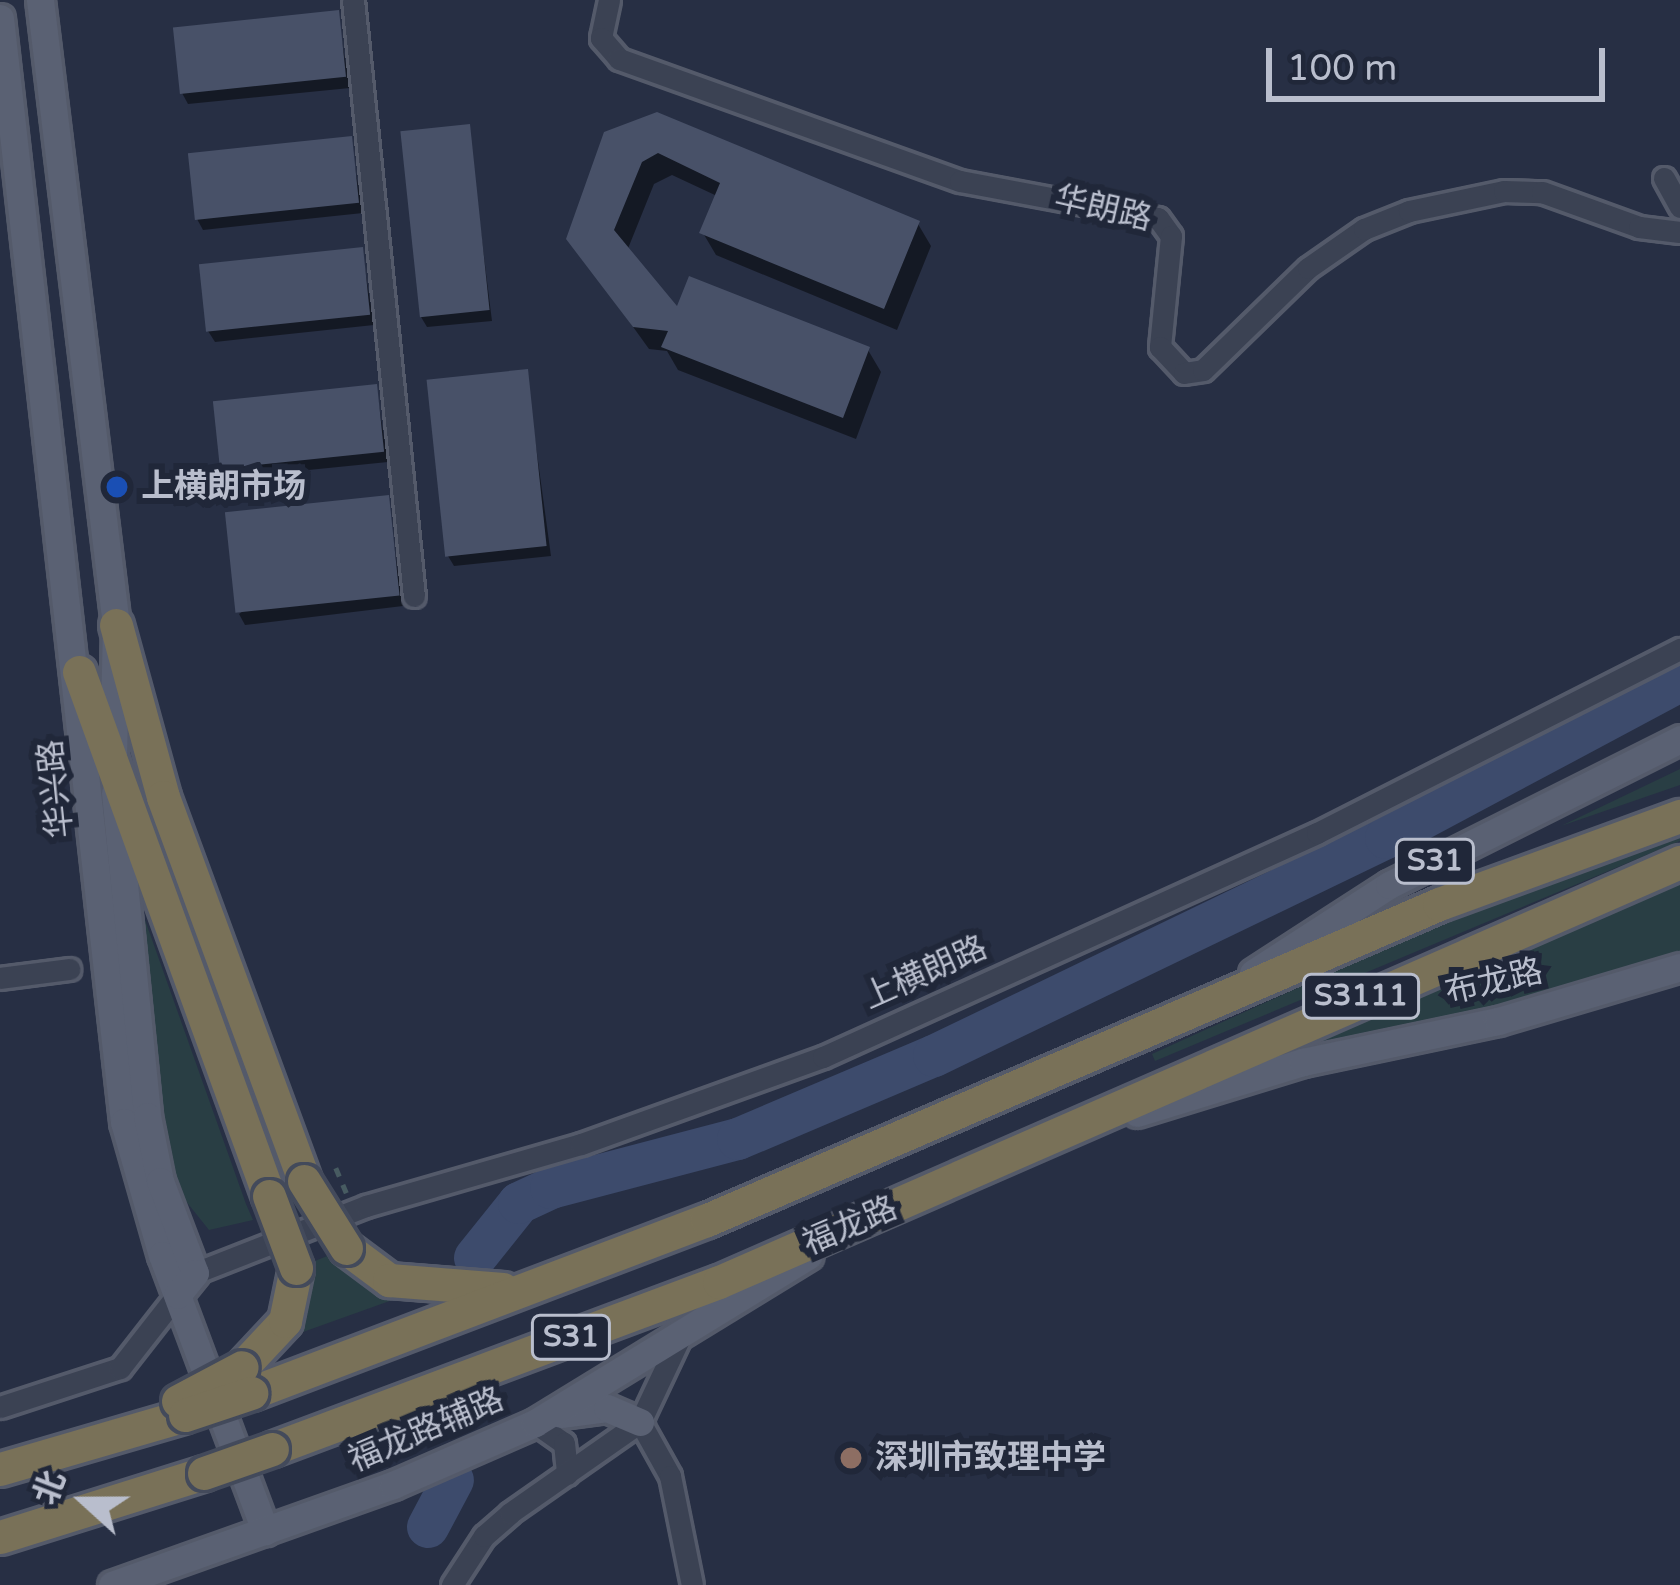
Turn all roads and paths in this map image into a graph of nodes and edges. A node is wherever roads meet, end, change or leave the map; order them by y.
1 (40, 0) edge
2 (352, 0) edge
3 (609, 0) edge
4 (0, 18) edge
5 (1664, 178) dead end
6 (1680, 207) edge
7 (1680, 232) edge
8 (414, 596) dead end
9 (116, 625) junction
10 (1680, 649) edge
11 (79, 672) junction
12 (1680, 739) edge
13 (113, 775) junction
14 (1680, 816) edge
15 (1680, 862) edge
16 (1680, 968) edge
17 (68, 969) dead end
18 (0, 978) edge
19 (1202, 1005) junction
20 (1047, 1142) junction
21 (867, 1218) junction
22 (186, 1284) junction
23 (517, 1289) junction
24 (691, 1324) junction
25 (246, 1380) junction
26 (0, 1407) edge
27 (640, 1422) junction
28 (535, 1423) junction
29 (0, 1468) edge
30 (566, 1474) junction
31 (265, 1532) junction
32 (0, 1537) edge
33 (112, 1585) edge
34 (452, 1585) edge
35 (692, 1585) edge

1 - 9 main road, 华兴路
2 - 8 street
3 - 7 street, 华朗路
4 - 11 main road, 华兴路
5 - 6 street
9 - 13 main road, 华兴路
9 - 23 highway, bridge
10 - 22 street, 上横朗路
11 - 13 highway
11 - 22 main road, 华兴路
12 - 19 main road, S31
13 - 22 main road, 华兴路
13 - 25 highway, bridge
14 - 19 highway, 福龙路 / S3111
15 - 20 highway, 福龙路 / S3111
16 - 20 main road, 布龙路 / S31
17 - 18 street
19 - 23 highway, 福龙路 / S31
20 - 21 highway, 福龙路 / S31
21 - 24 main road, 福龙路辅路
21 - 32 highway, 福龙路 / S31, bridge
22 - 26 street
22 - 31 main road, 华兴路
23 - 25 highway, 福龙路 / S31
24 - 27 street
24 - 28 main road, 福龙路辅路
25 - 29 highway, 福龙路 / S31, bridge
27 - 28 main road
27 - 30 street
27 - 35 street
28 - 30 street
28 - 31 main road, 福龙路辅路
30 - 34 street
31 - 33 main road, 福龙路辅路

